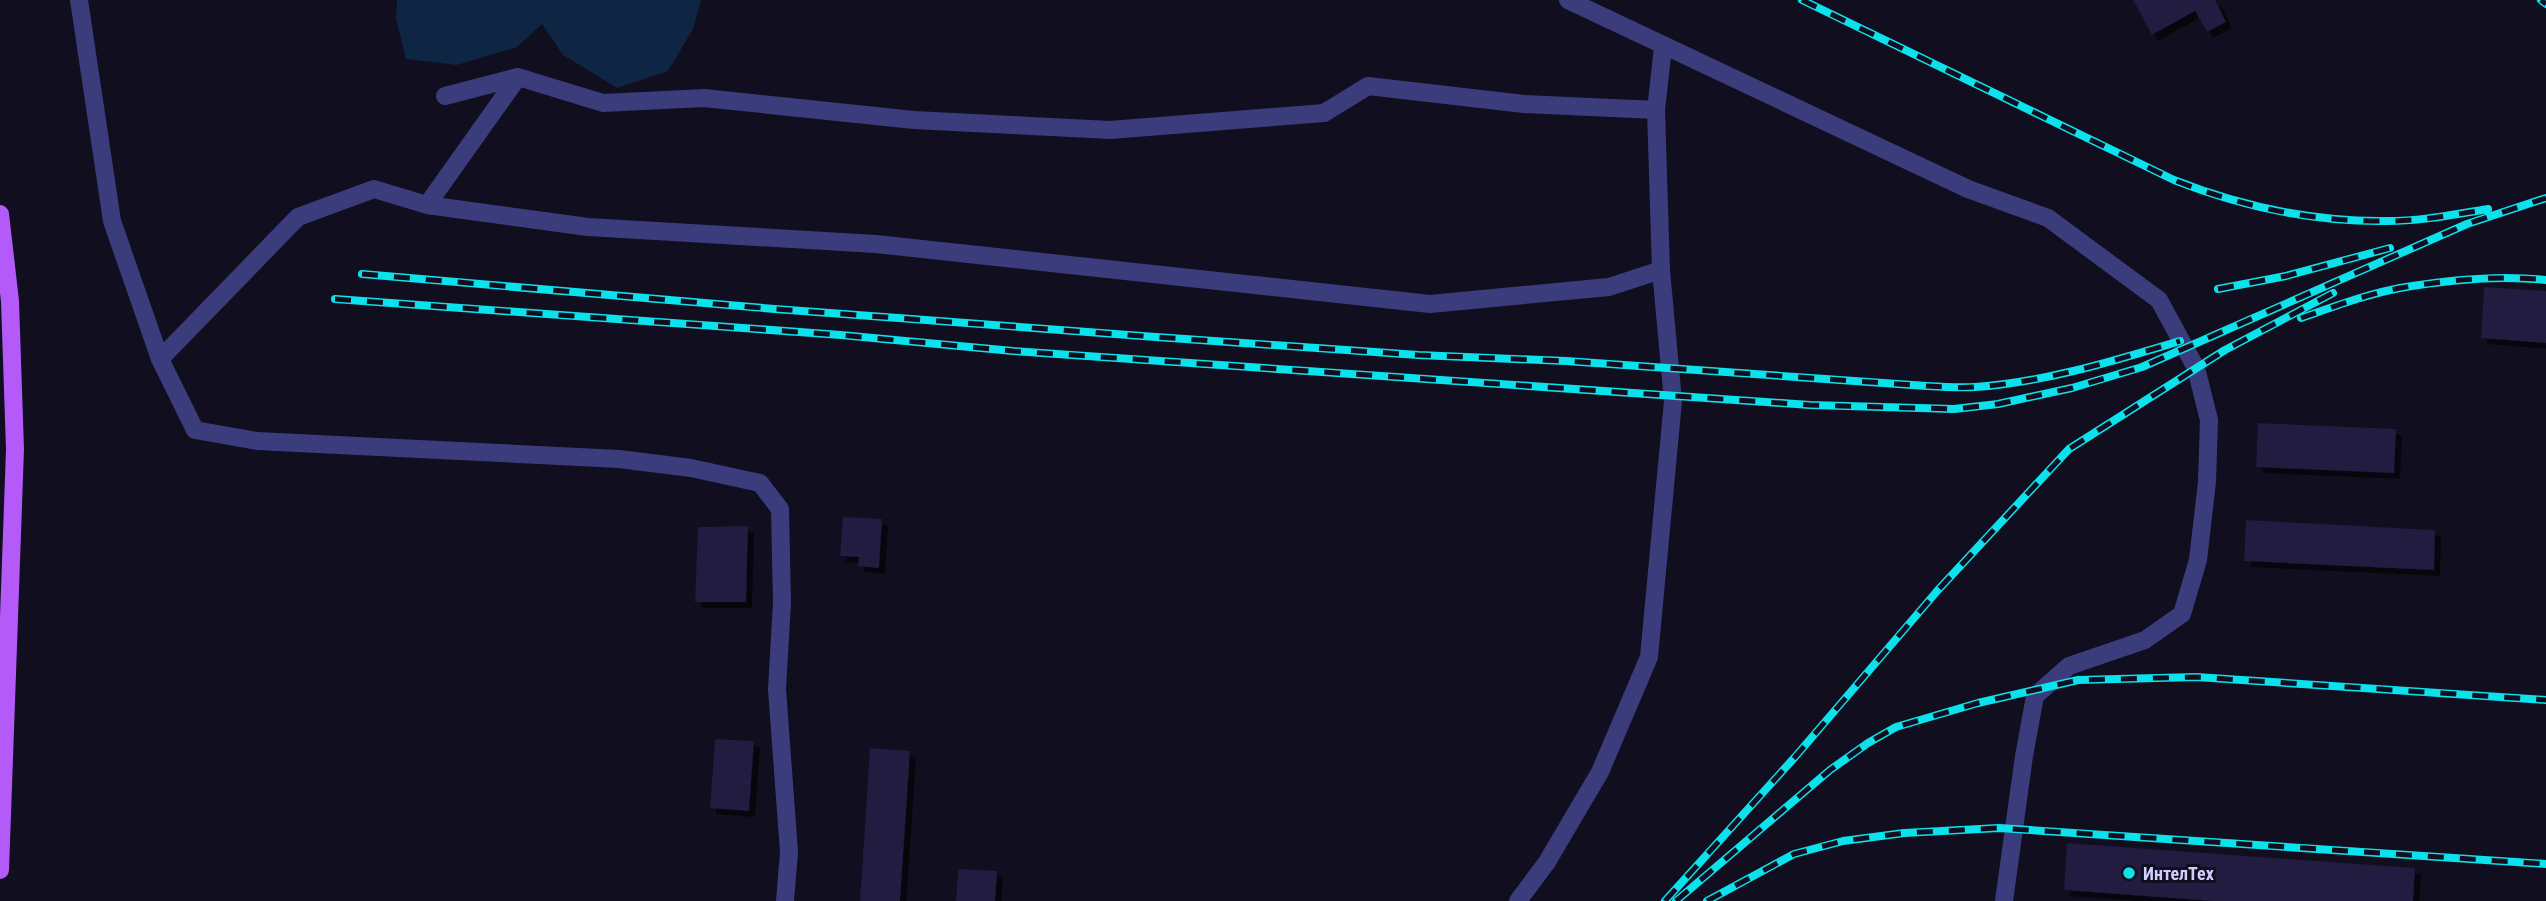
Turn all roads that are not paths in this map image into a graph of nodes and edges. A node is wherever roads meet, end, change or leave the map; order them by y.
1 (79, 0) edge
2 (1567, 0) edge
3 (1663, 47) junction
4 (518, 77) junction
5 (445, 96) dead end
6 (1656, 110) junction
7 (427, 205) junction
8 (0, 214) edge
9 (1661, 270) junction
10 (160, 359) junction
11 (5, 617) edge
12 (2, 775) edge
13 (0, 870) edge
14 (785, 901) edge
15 (1518, 901) edge
16 (2004, 901) edge

1 - 10 lane
2 - 3 lane
3 - 6 lane
3 - 16 lane
4 - 5 lane
4 - 6 lane
4 - 7 lane
6 - 9 lane
7 - 9 lane
7 - 10 lane
8 - 11 main road
9 - 15 lane
10 - 14 lane
11 - 12 main road
12 - 13 main road

